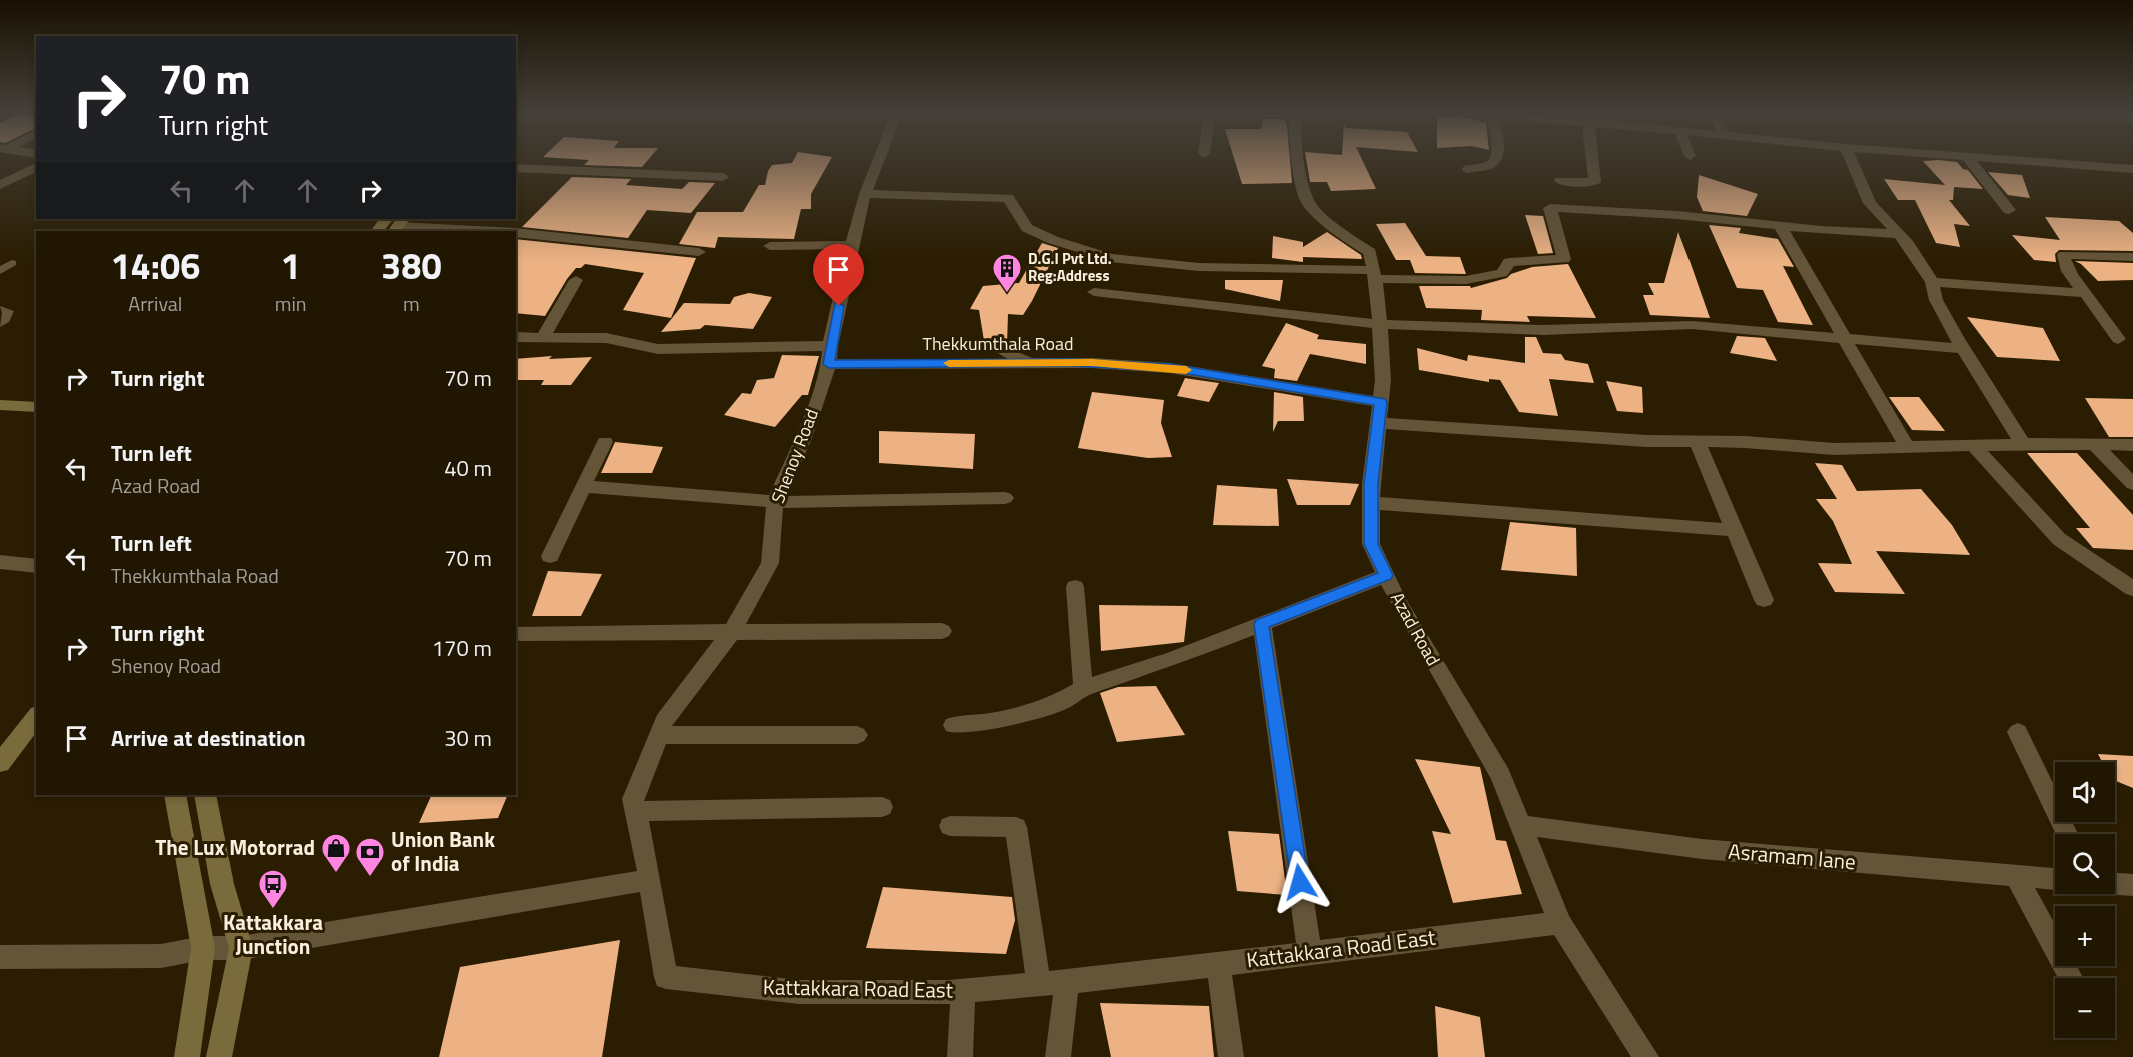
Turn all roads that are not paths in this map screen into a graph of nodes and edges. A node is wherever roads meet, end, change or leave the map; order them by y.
1 (878, 162) edge
2 (1298, 162) edge
3 (1492, 162) edge
4 (1592, 162) edge
5 (1852, 162) edge
6 (1971, 162) edge
7 (2047, 162) edge
8 (36, 167) edge
9 (516, 168) edge
10 (1468, 169) dead end
11 (2133, 169) edge
12 (723, 177) dead end
13 (1560, 181) dead end
14 (0, 185) edge
15 (865, 194) junction
16 (2009, 210) dead end
17 (396, 223) edge
18 (1780, 226) junction
19 (378, 231) edge
20 (494, 231) edge
21 (518, 233) edge
22 (1899, 234) junction
23 (852, 245) junction
24 (770, 246) dead end
25 (699, 252) dead end
26 (2133, 257) edge
27 (12, 263) dead end
28 (0, 271) edge
29 (1375, 275) junction
30 (576, 280) dead end
31 (1932, 282) junction
32 (1094, 292) dead end
33 (2085, 293) junction
34 (0, 309) edge
35 (0, 324) edge
36 (1380, 324) junction
37 (516, 337) edge
38 (543, 337) junction
39 (1844, 337) junction
40 (2118, 339) dead end
41 (997, 348) dead end
42 (1965, 349) junction
43 (830, 355) junction
44 (1029, 362) junction
45 (1380, 402) junction
46 (0, 405) edge
47 (36, 407) edge
48 (1379, 423) junction
49 (605, 442) dead end
50 (1697, 442) junction
51 (1972, 444) junction
52 (2023, 444) junction
53 (2095, 445) junction
54 (2133, 445) edge
55 (1907, 447) junction
56 (2133, 484) edge
57 (583, 486) junction
58 (1005, 498) dead end
59 (775, 502) junction
60 (1371, 503) junction
61 (1734, 530) junction
62 (550, 556) dead end
63 (0, 562) edge
64 (36, 566) edge
65 (1386, 575) junction
66 (1075, 587) dead end
67 (2133, 589) edge
68 (1764, 600) dead end
69 (1262, 624) junction
70 (732, 631) junction
71 (942, 631) dead end
72 (520, 633) dead end
73 (1083, 688) junction
74 (36, 717) edge
75 (952, 725) dead end
76 (2018, 732) dead end
77 (658, 735) junction
78 (857, 735) dead end
79 (0, 762) edge
80 (175, 795) edge
81 (205, 795) edge
82 (882, 807) dead end
83 (636, 811) junction
84 (1520, 825) junction
85 (950, 826) dead end
86 (2067, 834) edge
87 (2017, 877) junction
88 (650, 879) junction
89 (2055, 879) edge
90 (2115, 884) edge
91 (2133, 885) edge
92 (1560, 923) junction
93 (203, 948) junction
94 (241, 948) junction
95 (1310, 953) junction
96 (0, 957) edge
97 (1218, 964) junction
98 (2071, 978) edge
99 (1067, 982) junction
100 (1039, 985) junction
101 (963, 991) junction
102 (188, 1057) edge
103 (219, 1057) edge
104 (960, 1057) edge
105 (1058, 1057) edge
106 (1231, 1057) edge
107 (1646, 1057) edge

1 - 15 street, Shenoy Road
2 - 29 street, Azad Road
3 - 10 street
4 - 13 street
5 - 22 street
6 - 16 street
7 - 11 street
8 - 14 street
9 - 12 street
15 - 23 street, Shenoy Road
15 - 29 street
17 - 19 main road
17 - 20 street
18 - 22 street
18 - 29 street
18 - 39 street
21 - 25 street
22 - 31 street
23 - 24 street
23 - 43 street, Shenoy Road
26 - 33 street
27 - 28 lane
29 - 36 street, Azad Road
30 - 38 street
31 - 33 street
31 - 42 street
32 - 36 street
33 - 40 street
34 - 35 lane
36 - 39 street
36 - 45 street, Azad Road
37 - 38 street, Thekkumthala Road
38 - 43 street, Thekkumthala Road
39 - 42 street
39 - 55 street
41 - 44 street
42 - 52 street
43 - 44 street, Thekkumthala Road
43 - 59 street, Shenoy Road
44 - 45 street, Thekkumthala Road
45 - 48 street, Azad Road
46 - 47 main road
48 - 50 street
48 - 60 street, Azad Road
49 - 57 street
50 - 55 street
50 - 61 street
51 - 52 street
51 - 55 street
51 - 67 street
52 - 53 street
53 - 54 street
53 - 56 street
57 - 59 street
57 - 62 street
58 - 59 street
59 - 70 street, Shenoy Road
60 - 61 street
60 - 65 street, Azad Road
61 - 68 street
63 - 64 street
65 - 69 street
65 - 84 street, Azad Road
66 - 73 street
69 - 73 street
69 - 95 street
70 - 71 street
70 - 72 street
70 - 77 street, Shenoy Road
73 - 75 street
74 - 79 main road
76 - 86 street
77 - 78 street
77 - 83 street, Shenoy Road
80 - 93 main road
81 - 94 main road
82 - 83 street
83 - 88 street, Shenoy Road
84 - 87 street, Asramam lane
84 - 92 street, Azad Road
85 - 100 street
87 - 89 street, Asramam lane
87 - 98 street
88 - 94 street
88 - 101 street, Kattakkara Road East
90 - 91 street
92 - 95 street, Kattakkara Road East
92 - 107 street, Azad Road
93 - 94 street
93 - 96 street
93 - 102 main road
94 - 103 main road
95 - 97 street, Kattakkara Road East
97 - 99 street, Kattakkara Road East
97 - 106 street
99 - 100 street, Kattakkara Road East
99 - 105 street
100 - 101 street, Kattakkara Road East
101 - 104 street

